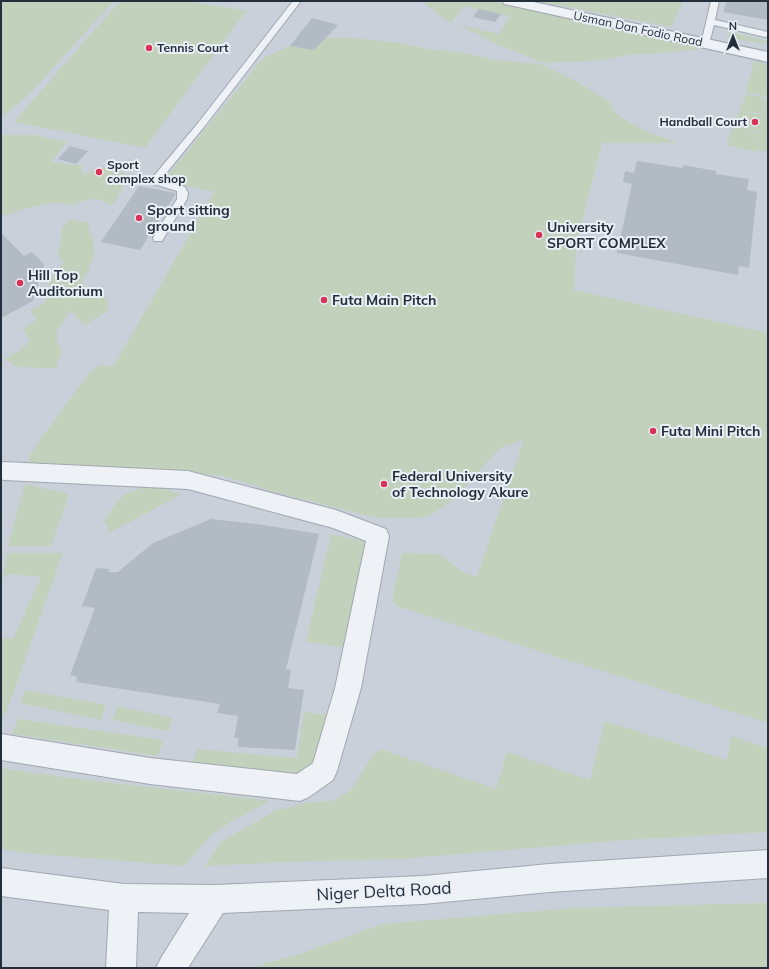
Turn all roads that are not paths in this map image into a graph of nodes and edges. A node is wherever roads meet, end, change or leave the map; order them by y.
1 (297, 1) edge
2 (508, 1) edge
3 (715, 1) edge
4 (710, 22) junction
5 (765, 34) dead end
6 (705, 44) junction
7 (768, 57) edge
8 (158, 238) dead end
9 (2, 473) edge
10 (1, 747) edge
11 (768, 864) edge
12 (1, 882) edge
13 (124, 898) junction
14 (215, 899) junction
15 (121, 968) edge
16 (171, 968) edge

1 - 8 lane
2 - 6 street, Usman Dan Fodio Road
3 - 4 lane
4 - 5 lane
4 - 6 lane
6 - 7 street, Usman Dan Fodio Road
9 - 10 street
11 - 14 street, Niger Delta Road
12 - 13 street, Niger Delta Road
13 - 14 street, Niger Delta Road
13 - 15 street
14 - 16 street

